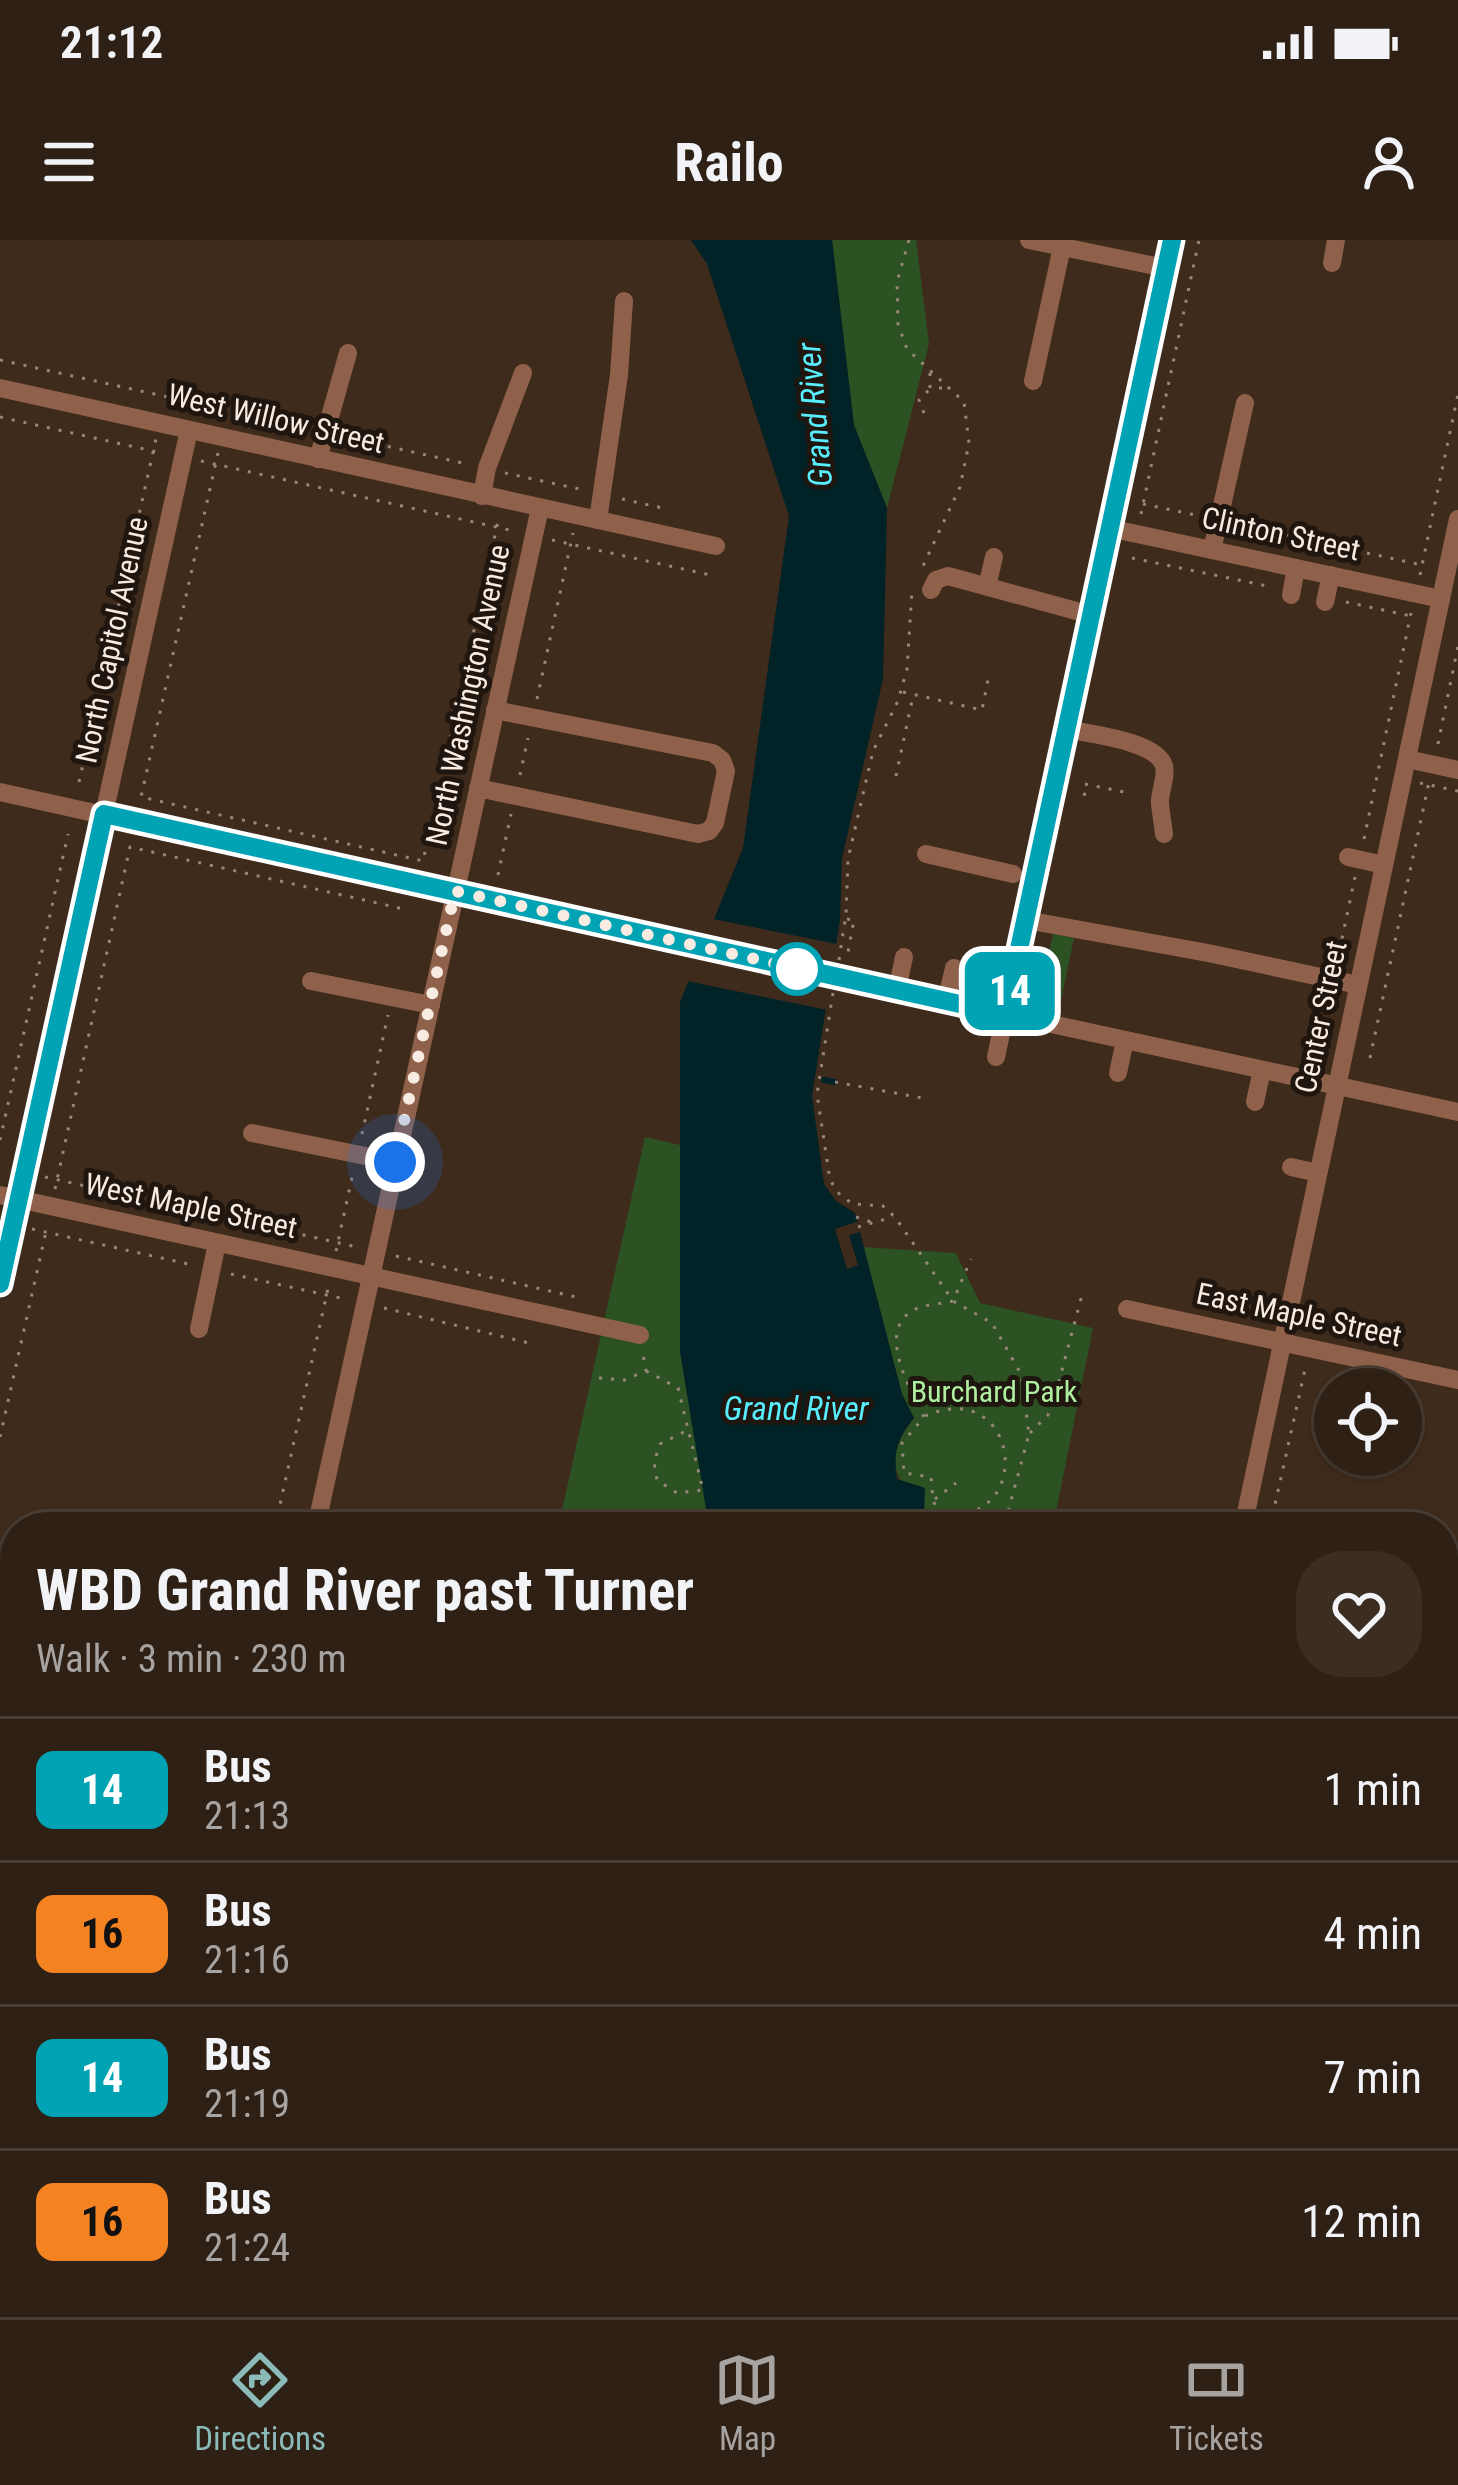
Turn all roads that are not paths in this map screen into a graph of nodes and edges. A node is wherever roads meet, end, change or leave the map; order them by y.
1 (1029, 240) edge
2 (1172, 240) edge
3 (1336, 240) edge
4 (1062, 247) junction
5 (1332, 263) dead end
6 (1165, 268) junction
7 (624, 301) dead end
8 (348, 352) dead end
9 (523, 373) dead end
10 (1033, 381) dead end
11 (0, 388) edge
12 (1245, 404) dead end
13 (189, 430) junction
14 (318, 459) junction
15 (482, 496) junction
16 (540, 508) junction
17 (1458, 519) edge
18 (598, 520) junction
19 (1109, 528) junction
20 (716, 546) dead end
21 (1212, 550) junction
22 (994, 556) dead end
23 (1296, 568) junction
24 (1331, 575) junction
25 (987, 586) junction
26 (922, 588) road end
27 (1291, 593) road end
28 (1441, 599) junction
29 (1326, 600) road end
30 (1091, 615) junction
31 (495, 710) junction
32 (1066, 729) junction
33 (1407, 759) junction
34 (1458, 770) edge
35 (478, 788) junction
36 (0, 792) edge
37 (104, 814) junction
38 (1164, 834) dead end
39 (926, 854) dead end
40 (1353, 859) road end
41 (1384, 865) junction
42 (1013, 874) dead end
43 (455, 891) junction
44 (1026, 920) junction
45 (904, 957) dead end
46 (954, 968) dead end
47 (311, 981) dead end
48 (1358, 985) junction
49 (890, 989) junction
50 (946, 1001) junction
51 (431, 1005) junction
52 (1005, 1014) junction
53 (1125, 1040) junction
54 (996, 1057) dead end
55 (1262, 1070) junction
56 (1118, 1073) dead end
57 (1336, 1086) junction
58 (1255, 1102) dead end
59 (1458, 1112) edge
60 (251, 1133) dead end
61 (395, 1162) junction
62 (1291, 1167) dead end
63 (1318, 1173) junction
64 (9, 1197) edge
65 (217, 1243) junction
66 (370, 1276) junction
67 (0, 1284) edge
68 (1127, 1309) dead end
69 (199, 1329) dead end
70 (640, 1335) road end
71 (1282, 1343) junction
72 (1458, 1380) edge
73 (319, 1512) edge
74 (1246, 1512) edge

1 - 4 street
2 - 6 street
3 - 5 street
4 - 6 street
4 - 10 street
6 - 19 street
7 - 18 street
8 - 14 street
9 - 15 street
11 - 13 street, West Willow Street
12 - 21 street
13 - 14 street, West Willow Street
13 - 37 street, North Capitol Avenue
14 - 15 street, West Willow Street
15 - 16 street, West Willow Street
16 - 18 street, West Willow Street
16 - 31 street, North Washington Avenue
17 - 28 street, Center Street
18 - 20 street, West Willow Street
19 - 21 street, Clinton Street
19 - 30 street
21 - 23 street, Clinton Street
22 - 25 street
23 - 24 street, Clinton Street
23 - 27 street
24 - 28 street, Clinton Street
24 - 29 street
25 - 26 street
25 - 30 street
28 - 33 street, Center Street
30 - 32 street
31 - 35 street, North Washington Avenue
31 - 35 street
32 - 38 street
32 - 44 street
33 - 34 street
33 - 41 street, Center Street
35 - 43 street, North Washington Avenue
36 - 37 street
37 - 43 street
37 - 64 street, North Capitol Avenue
39 - 42 street
40 - 41 street
41 - 48 street, Center Street
43 - 49 street
43 - 51 street, North Washington Avenue
44 - 48 street
44 - 52 street
45 - 49 street
46 - 50 street
47 - 51 street
48 - 57 street, Center Street
49 - 50 street
50 - 52 street
51 - 61 street, North Washington Avenue
52 - 53 street
52 - 54 street
53 - 55 street
53 - 56 street
55 - 57 street
55 - 58 street
57 - 59 street
57 - 63 street, Center Street
60 - 61 street
61 - 66 street, North Washington Avenue
62 - 63 street
63 - 71 street, Center Street
64 - 65 street, West Maple Street
64 - 67 street, North Capitol Avenue
65 - 66 street, West Maple Street
65 - 69 street
66 - 70 street
66 - 73 street, North Washington Avenue
68 - 71 street, East Maple Street
71 - 72 street, East Maple Street
71 - 74 street, Center Street

